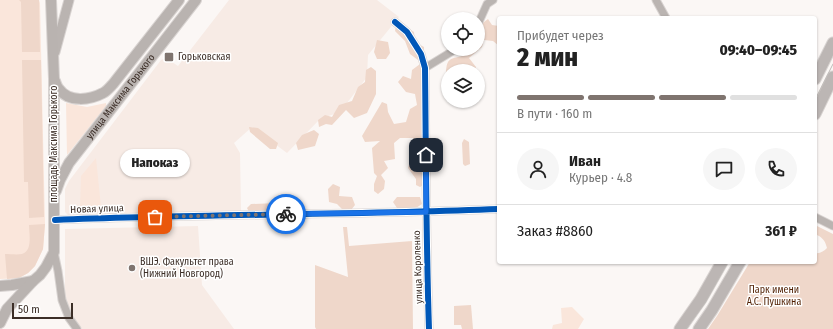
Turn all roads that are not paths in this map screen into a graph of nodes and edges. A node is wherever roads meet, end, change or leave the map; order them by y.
1 (52, 0) edge
2 (69, 0) edge
3 (179, 0) edge
4 (196, 0) edge
5 (493, 0) edge
6 (656, 0) edge
7 (483, 12) edge
8 (665, 16) edge
9 (395, 22) dead end
10 (833, 43) edge
11 (445, 56) edge
12 (53, 57) junction
13 (425, 68) junction
14 (817, 75) edge
15 (833, 77) edge
16 (54, 79) junction
17 (817, 110) edge
18 (54, 198) junction
19 (497, 209) edge
20 (426, 212) junction
21 (817, 218) edge
22 (55, 220) junction
23 (833, 226) edge
24 (54, 252) junction
25 (721, 264) edge
26 (739, 264) edge
27 (33, 281) junction
28 (0, 286) edge
29 (0, 323) edge
30 (77, 329) edge
31 (430, 329) edge
32 (680, 329) edge
33 (699, 329) edge

1 - 12 main road, площадь Максима Горького
2 - 12 street
3 - 16 main road, улица Максима Горького
4 - 18 main road, улица Максима Горького
5 - 7 street
6 - 8 street
9 - 13 street, улица Короленко
10 - 14 main road
11 - 13 street
12 - 16 main road, площадь Максима Горького
13 - 20 street, улица Короленко
15 - 17 main road
16 - 18 main road, площадь Максима Горького
18 - 22 main road, площадь Максима Горького
19 - 20 street, Новая улица
20 - 22 street, Новая улица
20 - 31 street, улица Короленко
21 - 23 street
22 - 24 main road, площадь Максима Горького
24 - 27 main road, площадь Максима Горького
24 - 30 street
25 - 32 main road
26 - 33 main road
27 - 28 main road
27 - 29 main road, площадь Максима Горького

